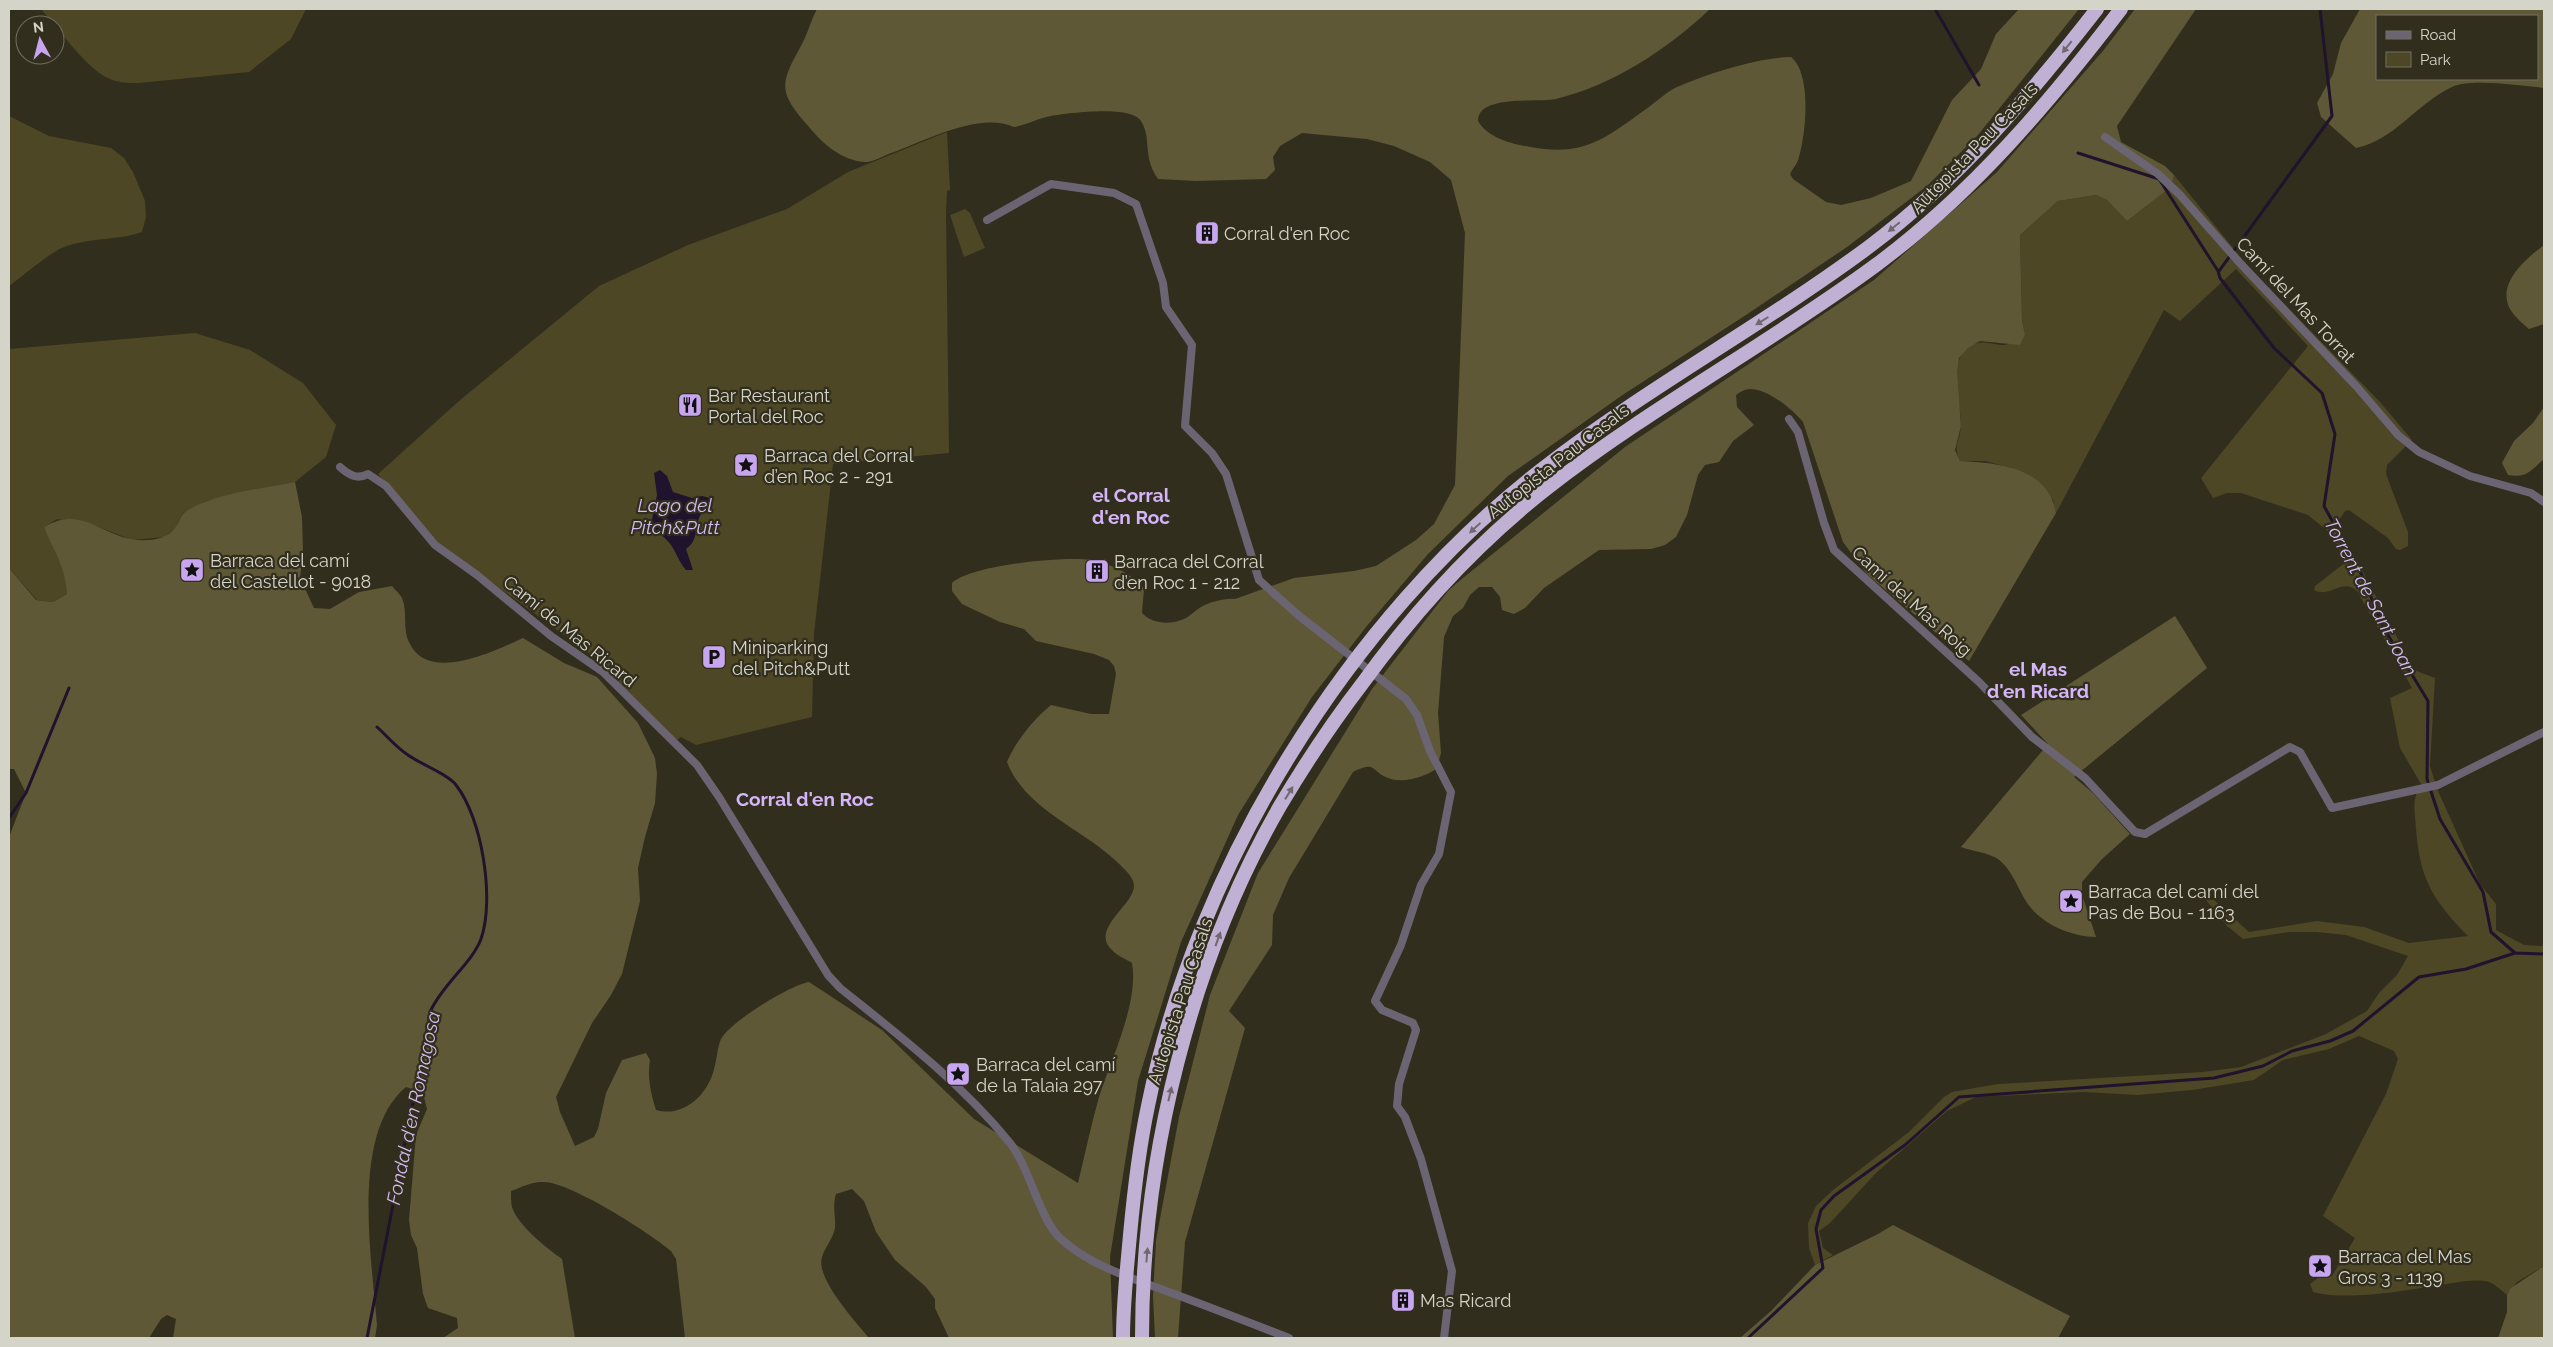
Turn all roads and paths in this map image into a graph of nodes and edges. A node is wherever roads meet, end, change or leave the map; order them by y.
1 (2097, 9) edge
2 (2121, 9) edge
3 (2105, 137) dead end
4 (987, 220) dead end
5 (1789, 418) dead end
6 (340, 467) dead end
7 (2544, 502) edge
8 (2544, 732) edge
9 (1123, 1338) edge
10 (1142, 1338) edge
11 (1289, 1338) edge
12 (1444, 1338) edge

1 -> 9 highway, Autopista Pau Casals
10 -> 2 highway, Autopista Pau Casals
3 - 7 street, Camí del Mas Torrat
4 - 12 street
5 - 8 street, Camí del Mas Roig
6 - 11 street, Camí de Mas Ricard

